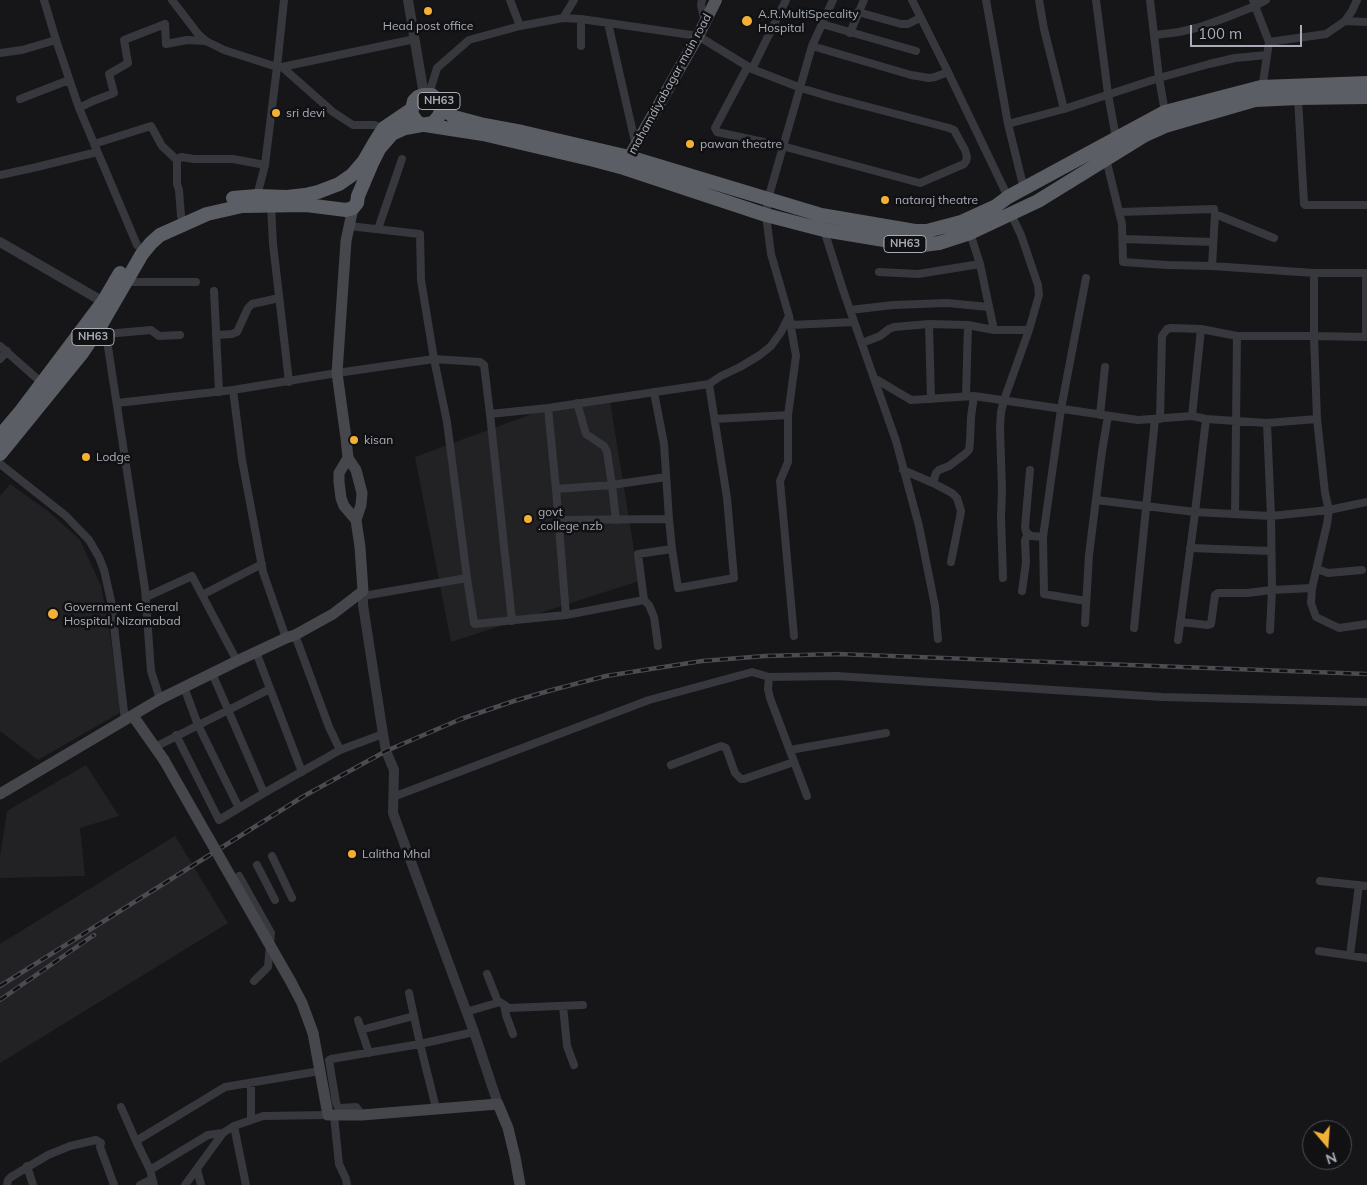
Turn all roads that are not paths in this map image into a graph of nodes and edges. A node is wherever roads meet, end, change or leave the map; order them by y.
1 (44, 0) edge
2 (172, 0) edge
3 (284, 0) edge
4 (408, 0) edge
5 (510, 0) edge
6 (574, 0) edge
7 (702, 0) edge
8 (716, 0) edge
9 (786, 0) edge
10 (833, 0) edge
11 (864, 0) edge
12 (912, 0) edge
13 (986, 0) edge
14 (1039, 0) edge
15 (1096, 0) edge
16 (1150, 0) edge
17 (1266, 0) edge
18 (1358, 0) edge
19 (1254, 3) edge
20 (858, 12) junction
21 (563, 18) junction
22 (920, 18) junction
23 (580, 19) junction
24 (705, 22) junction
25 (1344, 22) junction
26 (1367, 22) edge
27 (608, 23) junction
28 (822, 24) junction
29 (520, 26) junction
30 (850, 32) junction
31 (698, 36) junction
32 (1155, 36) junction
33 (415, 39) junction
34 (56, 40) junction
35 (206, 41) junction
36 (1269, 42) junction
37 (581, 46) dead end
38 (812, 46) junction
39 (916, 52) dead end
40 (0, 53) edge
41 (1266, 55) junction
42 (280, 67) junction
43 (750, 67) junction
44 (948, 72) junction
45 (1159, 78) junction
46 (69, 80) junction
47 (1367, 83) edge
48 (801, 88) junction
49 (1262, 93) junction
50 (1108, 94) junction
51 (427, 95) junction
52 (1367, 97) edge
53 (1298, 98) junction
54 (20, 99) dead end
55 (79, 108) junction
56 (442, 108) junction
57 (412, 109) junction
58 (1064, 109) junction
59 (1165, 112) junction
60 (1008, 124) junction
61 (424, 125) junction
62 (388, 131) junction
63 (1116, 138) junction
64 (94, 144) junction
65 (782, 146) junction
66 (97, 152) junction
67 (630, 157) junction
68 (402, 159) dead end
69 (1106, 159) junction
70 (176, 160) junction
71 (265, 165) junction
72 (0, 175) edge
73 (339, 184) junction
74 (1024, 189) junction
75 (257, 196) junction
76 (1008, 197) junction
77 (768, 199) junction
78 (355, 202) junction
79 (271, 205) junction
80 (1367, 206) edge
81 (337, 208) junction
82 (1120, 212) junction
83 (766, 214) junction
84 (1011, 214) junction
85 (1215, 214) junction
86 (180, 216) junction
87 (349, 226) junction
88 (378, 229) junction
89 (824, 230) junction
90 (970, 233) junction
91 (1274, 238) dead end
92 (1123, 239) junction
93 (0, 242) edge
94 (1213, 242) junction
95 (137, 245) junction
96 (980, 264) junction
97 (1212, 266) junction
98 (879, 272) dead end
99 (1314, 273) junction
100 (1366, 273) edge
101 (1086, 278) dead end
102 (125, 282) junction
103 (196, 282) dead end
104 (214, 291) dead end
105 (279, 298) junction
106 (104, 306) junction
107 (989, 307) junction
108 (850, 310) junction
109 (790, 320) junction
110 (854, 322) junction
111 (929, 324) junction
112 (968, 326) junction
113 (104, 329) junction
114 (1201, 329) junction
115 (994, 330) junction
116 (1029, 330) junction
117 (180, 335) dead end
118 (216, 335) junction
119 (1237, 336) junction
120 (1314, 336) junction
121 (1366, 337) edge
122 (862, 343) junction
123 (0, 346) edge
124 (7, 351) junction
125 (0, 359) edge
126 (434, 360) junction
127 (1105, 367) dead end
128 (337, 373) junction
129 (874, 378) junction
130 (289, 382) junction
131 (42, 383) junction
132 (709, 384) junction
133 (233, 390) junction
134 (219, 392) junction
135 (654, 392) junction
136 (970, 396) junction
137 (931, 399) junction
138 (1004, 400) junction
139 (117, 403) junction
140 (577, 403) junction
141 (548, 408) junction
142 (1061, 409) junction
143 (490, 414) junction
144 (788, 415) junction
145 (1104, 415) junction
146 (1192, 416) junction
147 (715, 419) junction
148 (1157, 419) junction
149 (1206, 419) junction
150 (1317, 419) junction
151 (1235, 420) junction
152 (1267, 423) junction
153 (0, 436) edge
154 (0, 454) edge
155 (348, 458) junction
156 (0, 464) edge
157 (904, 470) junction
158 (1030, 470) dead end
159 (666, 477) junction
160 (933, 483) junction
161 (612, 484) junction
162 (556, 488) junction
163 (1096, 500) junction
164 (1367, 502) edge
165 (1147, 506) junction
166 (1329, 510) junction
167 (1195, 512) junction
168 (1235, 514) junction
169 (1271, 516) junction
170 (669, 519) junction
171 (356, 520) junction
172 (558, 520) junction
173 (616, 520) junction
174 (1028, 534) junction
175 (1043, 537) junction
176 (1190, 548) junction
177 (672, 549) junction
178 (1271, 552) junction
179 (951, 562) dead end
180 (262, 564) junction
181 (1317, 569) junction
182 (1362, 570) dead end
183 (467, 578) junction
184 (1003, 578) dead end
185 (1312, 588) junction
186 (1272, 590) junction
187 (1022, 591) dead end
188 (202, 594) junction
189 (363, 594) junction
190 (146, 597) junction
191 (644, 600) junction
192 (1086, 601) junction
193 (566, 615) junction
194 (512, 621) junction
195 (1180, 622) junction
196 (1085, 623) dead end
197 (1367, 624) edge
198 (1134, 628) dead end
199 (1270, 630) dead end
200 (291, 636) junction
201 (794, 636) dead end
202 (938, 639) dead end
203 (1178, 640) dead end
204 (658, 646) dead end
205 (256, 652) junction
206 (237, 661) junction
207 (212, 673) junction
208 (769, 677) junction
209 (184, 687) junction
210 (270, 689) junction
211 (160, 699) junction
212 (1367, 702) edge
213 (228, 710) junction
214 (129, 718) junction
215 (198, 725) junction
216 (886, 733) dead end
217 (382, 734) junction
218 (176, 735) junction
219 (154, 747) junction
220 (340, 750) junction
221 (790, 750) junction
222 (794, 762) junction
223 (670, 765) dead end
224 (302, 772) junction
225 (264, 793) junction
226 (0, 794) edge
227 (807, 796) dead end
228 (393, 798) junction
229 (239, 808) junction
230 (272, 856) dead end
231 (257, 865) dead end
232 (239, 876) dead end
233 (1320, 881) dead end
234 (1363, 885) edge
235 (292, 898) dead end
236 (275, 900) dead end
237 (1319, 951) dead end
238 (1350, 956) junction
239 (1367, 958) edge
240 (487, 974) dead end
241 (254, 981) dead end
242 (409, 993) dead end
243 (501, 1004) junction
244 (583, 1005) dead end
245 (563, 1006) junction
246 (466, 1012) junction
247 (414, 1016) junction
248 (358, 1020) dead end
249 (362, 1030) junction
250 (474, 1032) junction
251 (512, 1034) dead end
252 (420, 1044) junction
253 (370, 1053) junction
254 (574, 1064) dead end
255 (320, 1071) junction
256 (251, 1083) junction
257 (498, 1104) junction
258 (121, 1107) dead end
259 (436, 1108) junction
260 (331, 1115) junction
261 (362, 1115) junction
262 (251, 1120) junction
263 (234, 1126) junction
264 (223, 1133) junction
265 (136, 1141) junction
266 (27, 1166) junction
267 (150, 1170) junction
268 (197, 1170) junction
269 (153, 1182) edge
270 (7, 1185) edge
271 (33, 1185) edge
272 (114, 1185) edge
273 (140, 1185) edge
274 (185, 1185) edge
275 (201, 1185) edge
276 (246, 1185) edge
277 (347, 1185) edge
278 (520, 1185) edge

1 - 34 street
2 - 35 street
3 - 42 street
4 - 33 street
5 - 29 street
6 - 21 street
7 - 24 street
8 - 24 main road, mahamdiyabagar main road
9 - 43 street
10 - 28 street
11 - 20 street
12 - 22 street
13 - 60 street
14 - 58 street
15 - 50 street
16 - 32 street
17 - 19 street
18 - 25 street
19 - 32 street
19 - 36 street
20 - 22 street
20 - 30 street
21 - 23 street
21 - 29 street
22 - 44 street
23 - 27 street
23 - 37 street
24 - 31 main road, mahamdiyabagar main road
25 - 26 street
25 - 36 street
27 - 31 street
27 - 67 street
28 - 30 street
28 - 38 street
29 - 51 street
30 - 39 street
31 - 43 street
31 - 67 main road, mahamdiyabagar main road
32 - 45 street
33 - 42 street
33 - 51 street
34 - 40 street
34 - 46 street
35 - 42 street
35 - 55 street
36 - 41 street
38 - 44 street
38 - 48 street
41 - 45 street
41 - 49 street
42 - 62 street
42 - 71 street
43 - 48 street
43 - 65 street
44 - 76 street
45 - 50 street
45 - 59 street
46 - 54 street
46 - 55 street
47 - 49 highway, NH63
48 - 65 street
48 - 65 street
49 - 53 highway, NH63
49 - 59 highway, NH63
49 - 69 highway, NH63
50 - 58 street
50 - 63 street
51 - 56 highway, NH63
51 - 57 highway, NH63
52 - 53 highway, NH63
53 - 80 street
55 - 64 street
56 - 61 highway, NH63
56 - 67 highway, NH63
57 - 61 highway, NH63
57 - 62 highway, NH63
58 - 60 street
59 - 63 highway, NH63
60 - 74 street
61 - 62 highway, NH63
61 - 67 highway, NH63
62 - 73 highway, NH63
62 - 78 highway, NH63
63 - 74 highway, NH63
64 - 66 street
64 - 70 street
65 - 77 street
66 - 72 street
66 - 95 street
67 - 77 highway, NH63
67 - 83 highway, NH63
68 - 88 street
69 - 82 street
69 - 84 highway, NH63
70 - 71 street
70 - 86 street
71 - 75 street
73 - 75 highway, NH63
73 - 78 highway
73 - 81 highway
74 - 76 highway, NH63
75 - 86 highway, NH63
76 - 77 highway, NH63
77 - 83 street
78 - 81 highway, NH63
78 - 87 main road
79 - 81 highway, NH63
79 - 102 highway, NH63
79 - 105 street
82 - 85 street
82 - 92 street
83 - 89 highway, NH63
83 - 109 street
84 - 90 highway, NH63
84 - 116 street
85 - 91 street
85 - 94 street
86 - 95 highway, NH63
87 - 88 street
87 - 128 main road
88 - 126 street
89 - 90 highway, NH63
89 - 108 street
90 - 96 street
92 - 94 street
92 - 97 street
93 - 106 street
94 - 97 street
95 - 106 highway, NH63
96 - 98 street
96 - 107 street
97 - 99 street
99 - 100 street
99 - 120 street
100 - 121 street
101 - 142 street
102 - 103 street
102 - 106 highway, NH63
104 - 118 street
105 - 118 street
105 - 130 street
106 - 113 highway, NH63
106 - 131 highway, NH63
107 - 108 street
107 - 115 street
108 - 110 street
109 - 110 street
109 - 132 street
109 - 144 street
110 - 122 street
111 - 112 street
111 - 122 street
111 - 137 street
112 - 115 street
112 - 136 street
113 - 117 street
113 - 139 street
113 - 154 highway, NH63
114 - 119 street
114 - 146 street
114 - 148 street
115 - 116 street
116 - 138 street
118 - 134 street
119 - 120 street
119 - 151 street
120 - 121 street
120 - 150 street
122 - 129 street
123 - 124 street
124 - 125 street
124 - 131 street
126 - 128 street
126 - 143 street
126 - 183 street
127 - 145 street
128 - 130 street
128 - 155 main road
129 - 137 street
129 - 157 street
130 - 133 street
131 - 153 highway, NH63
132 - 135 street
132 - 147 street
133 - 134 street
133 - 180 street
134 - 139 street
135 - 140 street
135 - 159 street
136 - 137 street
136 - 138 street
136 - 160 street
138 - 142 street
138 - 184 street
139 - 190 street
140 - 141 street
140 - 161 street
141 - 143 street
141 - 162 street
142 - 145 street
142 - 175 street
143 - 194 street
144 - 147 street
144 - 201 street
145 - 148 street
145 - 163 street
146 - 148 street
146 - 149 street
147 - 177 street
148 - 165 street
149 - 151 street
149 - 167 street
150 - 152 street
150 - 166 street
151 - 152 street
151 - 168 street
152 - 169 street
155 - 171 main road
155 - 171 main road
156 - 214 street
157 - 160 street
157 - 202 street
158 - 174 street
159 - 161 street
159 - 170 street
160 - 179 street
161 - 162 street
161 - 173 street
162 - 172 street
163 - 165 street
163 - 192 street
164 - 166 street
165 - 167 street
165 - 198 street
166 - 169 street
166 - 181 street
167 - 168 street
167 - 176 street
168 - 169 street
169 - 178 street
170 - 173 street
170 - 177 street
171 - 189 main road
172 - 173 street
172 - 193 street
174 - 175 street
174 - 187 street
175 - 192 street
176 - 178 street
176 - 195 street
177 - 191 street
178 - 186 street
180 - 188 street
180 - 200 street
181 - 182 street
181 - 185 street
183 - 189 street
183 - 194 street
185 - 186 street
185 - 197 street
186 - 195 street
186 - 199 street
188 - 190 street
188 - 206 street
189 - 200 main road
189 - 217 street
190 - 211 street
191 - 193 street
191 - 204 street
192 - 196 street
193 - 194 street
195 - 203 street
200 - 205 main road
200 - 220 street
205 - 206 main road
205 - 210 street
206 - 207 main road
207 - 209 main road
207 - 213 street
208 - 212 street
208 - 221 street
208 - 228 street
209 - 211 main road
209 - 215 street
210 - 213 street
210 - 224 street
211 - 214 main road
213 - 215 street
213 - 225 street
214 - 219 main road
214 - 226 main road
215 - 218 street
215 - 229 street
216 - 221 street
217 - 220 street
217 - 228 street
218 - 219 street
218 - 229 street
219 - 255 main road, bridge
220 - 224 street
221 - 222 street
222 - 223 street
222 - 227 street
224 - 225 street
225 - 229 street
228 - 246 street
230 - 235 street
231 - 236 street
232 - 241 street
233 - 234 street
234 - 238 street
237 - 238 street
238 - 239 street
240 - 243 street
242 - 247 street
243 - 245 street
243 - 246 street
243 - 251 street
244 - 245 street
245 - 254 street
246 - 250 street
247 - 249 street
247 - 252 street
248 - 249 street
249 - 253 street
250 - 252 street
250 - 257 street
252 - 253 street
252 - 259 street
253 - 261 street
255 - 256 street
255 - 260 main road
256 - 262 street
256 - 265 street
257 - 259 main road
257 - 278 main road
258 - 265 street
259 - 261 main road
260 - 261 main road
260 - 262 street
260 - 277 street
262 - 263 street
263 - 264 street
263 - 276 street
264 - 267 street
264 - 268 street
265 - 267 street
266 - 270 street
266 - 271 street
266 - 272 street
267 - 269 street
268 - 274 street
268 - 275 street
269 - 273 street

